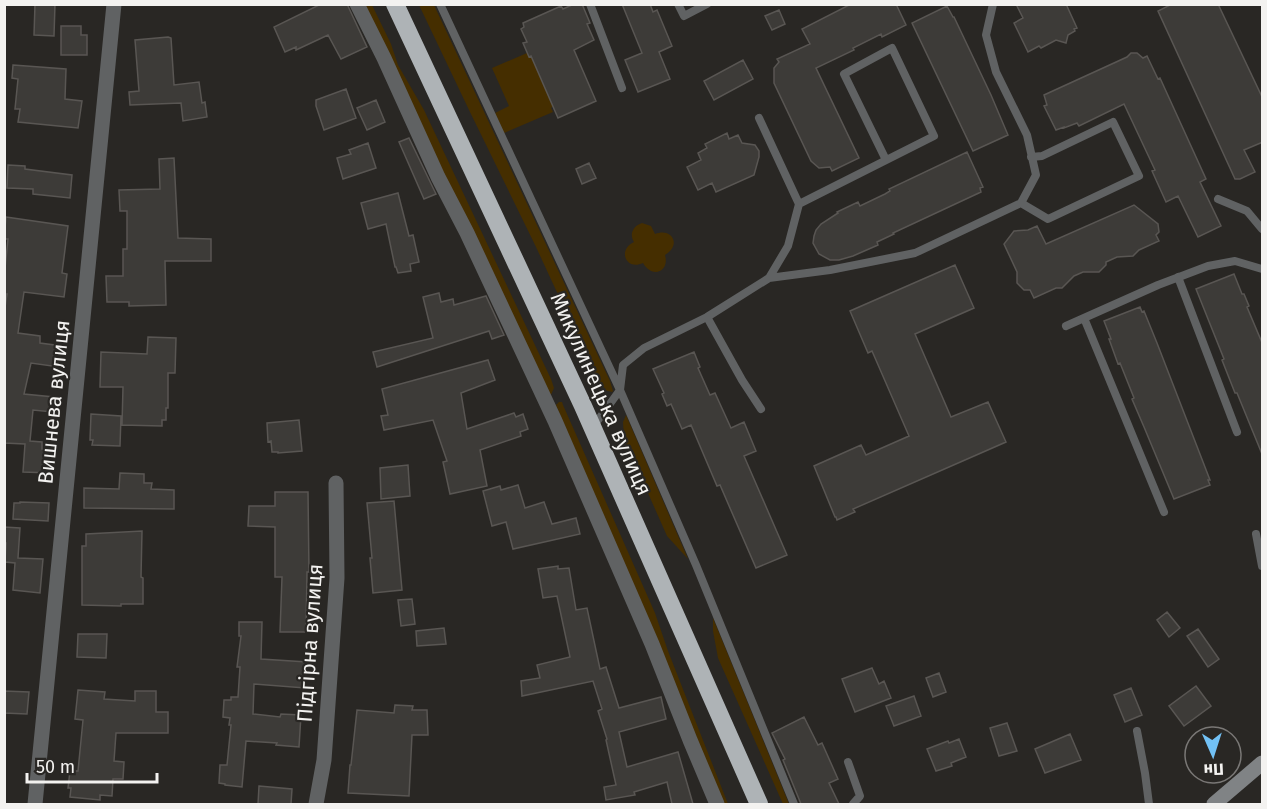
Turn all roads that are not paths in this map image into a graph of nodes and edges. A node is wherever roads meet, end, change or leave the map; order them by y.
1 (114, 4) edge
2 (357, 4) edge
3 (395, 4) edge
4 (440, 4) edge
5 (590, 4) edge
6 (678, 4) edge
7 (707, 4) edge
8 (993, 4) edge
9 (622, 88) dead end
10 (759, 118) dead end
11 (1031, 157) junction
12 (886, 160) junction
13 (1218, 199) dead end
14 (1021, 203) junction
15 (800, 204) junction
16 (1263, 229) edge
17 (1263, 269) edge
18 (1178, 277) junction
19 (769, 278) junction
20 (707, 317) junction
21 (1084, 318) junction
22 (1066, 326) dead end
23 (620, 390) junction
24 (761, 409) dead end
25 (592, 428) junction
26 (1237, 432) dead end
27 (336, 483) dead end
28 (1164, 512) dead end
29 (1256, 534) dead end
30 (1263, 566) edge
31 (1137, 731) dead end
32 (848, 762) dead end
33 (1263, 763) edge
34 (35, 804) edge
35 (316, 804) edge
36 (717, 804) edge
37 (759, 804) edge
38 (794, 804) edge
39 (853, 804) edge
40 (1149, 804) edge
41 (1214, 804) edge

1 - 34 street, Вишнева вулиця
2 - 36 street
3 - 25 highway, Микулинецька вулиця
4 - 23 lane
5 - 9 lane
6 - 7 lane
8 - 11 lane
10 - 15 lane
11 - 14 lane
11 - 14 lane
12 - 12 lane
12 - 15 lane
13 - 16 lane
14 - 19 lane
15 - 19 lane
17 - 18 lane
18 - 21 lane
18 - 26 lane
19 - 20 lane
20 - 23 lane
20 - 24 lane
21 - 22 lane
21 - 28 lane
23 - 25 lane
23 - 38 lane
25 - 37 highway, Микулинецька вулиця
27 - 35 street, Підгірна вулиця
29 - 30 lane
31 - 40 lane
32 - 39 lane
33 - 41 street

